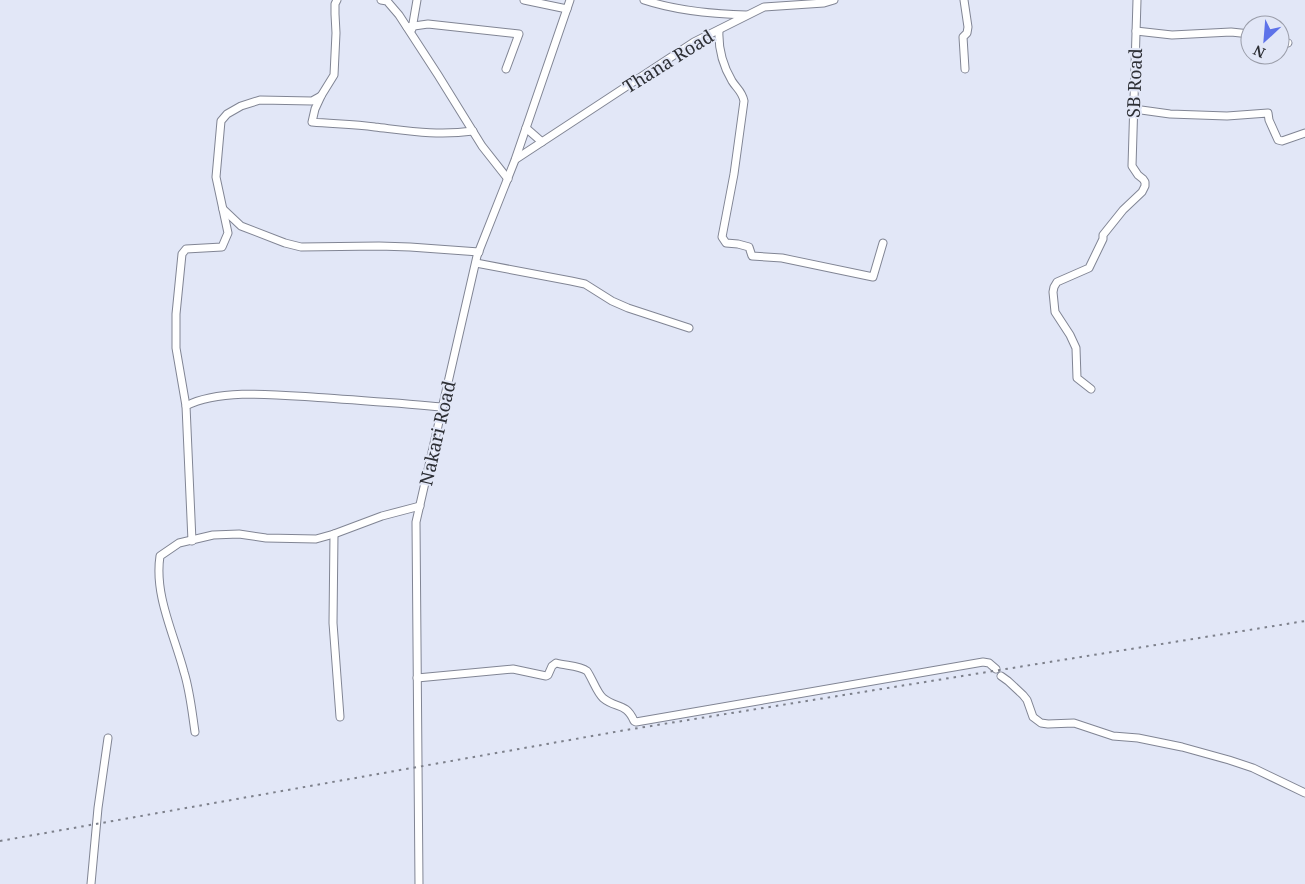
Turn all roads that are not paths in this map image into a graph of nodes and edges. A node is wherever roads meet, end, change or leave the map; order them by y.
1 (337, 0) edge
2 (380, 0) edge
3 (418, 0) edge
4 (524, 0) edge
5 (570, 0) edge
6 (644, 0) edge
7 (834, 0) edge
8 (964, 0) edge
9 (1137, 0) edge
10 (824, 1) edge
11 (567, 9) junction
12 (749, 15) junction
13 (410, 26) junction
14 (719, 30) junction
15 (1136, 31) junction
16 (1240, 33) edge
17 (506, 69) dead end
18 (965, 69) dead end
19 (321, 96) junction
20 (1134, 109) junction
21 (526, 128) junction
22 (473, 131) junction
23 (1305, 133) edge
24 (542, 142) junction
25 (515, 160) junction
26 (508, 179) junction
27 (223, 209) junction
28 (883, 243) dead end
29 (479, 252) junction
30 (476, 263) junction
31 (689, 328) dead end
32 (1091, 389) dead end
33 (186, 406) junction
34 (442, 407) junction
35 (420, 506) junction
36 (334, 534) junction
37 (192, 541) junction
38 (996, 669) dead end
39 (1000, 676) dead end
40 (417, 678) junction
41 (340, 716) dead end
42 (195, 732) dead end
43 (108, 738) dead end
44 (1305, 793) edge
45 (91, 884) edge
46 (419, 884) edge

1 - 19 street
2 - 13 street
3 - 13 street
4 - 11 street
5 - 11 street, Nakari Road
6 - 12 street
7 - 10 street, Thana Road
8 - 18 street
9 - 15 street, SB Road
10 - 12 street, Thana Road
11 - 21 street, Nakari Road
12 - 14 street, Thana Road
13 - 17 street
13 - 22 street
14 - 24 street, Thana Road
14 - 28 street
15 - 16 street
15 - 20 street, SB Road
19 - 22 street
19 - 27 street
20 - 23 street
20 - 32 street, SB Road
21 - 24 street
21 - 25 street, Nakari Road
22 - 26 street
24 - 25 street, Thana Road
25 - 26 street, Nakari Road
26 - 29 street, Nakari Road
27 - 29 street
27 - 33 street
29 - 30 street, Nakari Road
30 - 31 street
30 - 34 street, Nakari Road
33 - 34 street
33 - 37 street
34 - 35 street, Nakari Road
35 - 36 street
35 - 40 street, Nakari Road
36 - 37 street
36 - 41 street
37 - 42 street
38 - 40 street
39 - 44 street
40 - 46 street, Nakari Road
43 - 45 street

